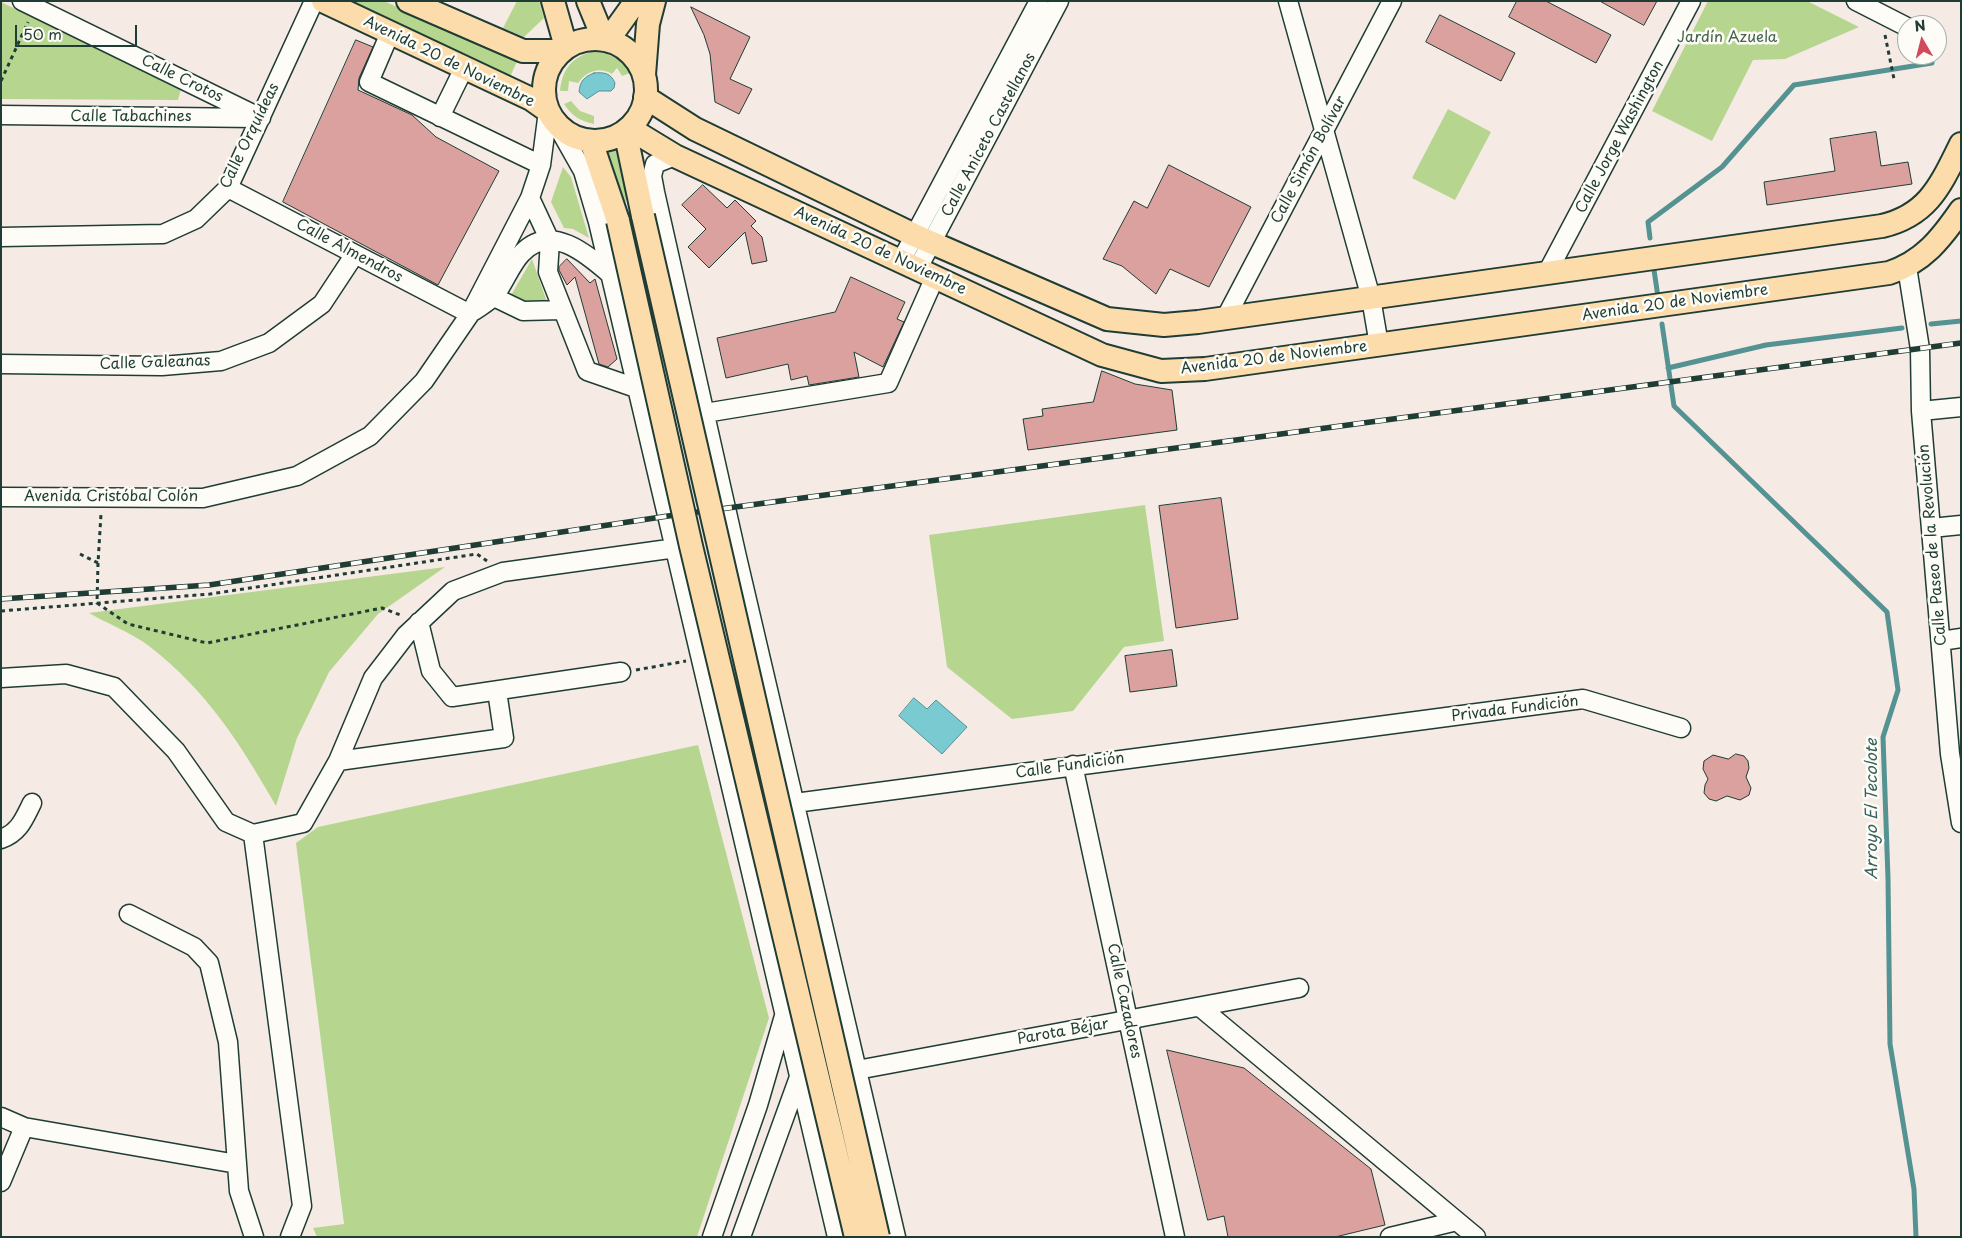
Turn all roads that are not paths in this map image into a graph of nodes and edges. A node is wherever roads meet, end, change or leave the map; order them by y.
1 (314, 1) edge
2 (323, 1) edge
3 (408, 1) edge
4 (553, 1) edge
5 (588, 1) edge
6 (636, 1) edge
7 (654, 1) edge
8 (1039, 1) edge
9 (1059, 1) edge
10 (1288, 1) edge
11 (1392, 1) edge
12 (1691, 1) edge
13 (1856, 1) edge
14 (32, 3) edge
15 (1897, 22) edge
16 (390, 33) junction
17 (606, 40) junction
18 (564, 49) junction
19 (464, 68) junction
20 (644, 75) junction
21 (646, 97) junction
22 (1, 116) edge
23 (440, 116) junction
24 (261, 118) junction
25 (553, 118) junction
26 (627, 130) junction
27 (1324, 130) junction
28 (591, 141) junction
29 (1961, 144) edge
30 (674, 156) junction
31 (541, 165) junction
32 (228, 188) junction
33 (530, 198) junction
34 (1961, 210) edge
35 (1, 237) edge
36 (923, 239) junction
37 (550, 240) junction
38 (355, 254) junction
39 (1907, 267) junction
40 (918, 269) junction
41 (1548, 273) junction
42 (610, 276) junction
43 (494, 297) junction
44 (1371, 298) junction
45 (562, 310) junction
46 (470, 314) junction
47 (1226, 319) junction
48 (1379, 345) junction
49 (1, 364) edge
50 (636, 388) junction
51 (1961, 407) edge
52 (1921, 412) junction
53 (705, 413) junction
54 (717, 466) junction
55 (658, 475) junction
56 (1, 497) edge
57 (1961, 525) edge
58 (730, 527) junction
59 (1931, 528) junction
60 (675, 543) junction
61 (419, 622) junction
62 (1961, 638) edge
63 (1941, 642) junction
64 (620, 672) road end
65 (1, 678) edge
66 (497, 691) junction
67 (1681, 728) dead end
68 (1346, 730) joint
69 (1956, 753) edge
70 (338, 761) junction
71 (1073, 765) junction
72 (795, 802) junction
73 (32, 803) dead end
74 (1961, 822) edge
75 (253, 834) junction
76 (1, 839) edge
77 (129, 914) dead end
78 (1299, 988) dead end
79 (1200, 1006) junction
80 (784, 1015) junction
81 (1128, 1020) junction
82 (857, 1070) junction
83 (799, 1076) junction
84 (1, 1116) edge
85 (24, 1127) junction
86 (237, 1164) junction
87 (1, 1182) edge
88 (1457, 1221) junction
89 (254, 1237) edge
90 (290, 1237) edge
91 (712, 1237) edge
92 (741, 1237) edge
93 (837, 1237) edge
94 (856, 1237) edge
95 (878, 1237) edge
96 (896, 1237) edge
97 (1175, 1237) edge
98 (1390, 1237) edge
99 (1476, 1237) edge

1 - 24 street, Calle Orquídeas
2 - 16 main road, Avenida 20 de Noviembre
3 - 18 main road
4 - 18 main road
5 - 17 main road
6 - 17 main road
7 - 20 main road
8 - 36 street, Calle Aniceto Castellanos
9 - 36 street, Calle Aniceto Castellanos
10 - 27 street
11 - 27 street, Calle Simón Bolívar
12 - 41 street, Calle Jorge Washington
13 - 15 street
14 - 24 street, Calle Crotos
16 - 19 main road, Avenida 20 de Noviembre
16 - 23 street
17 - 18 main road
17 - 20 main road
18 - 25 main road
19 - 23 street
19 - 25 main road, Avenida 20 de Noviembre
20 - 21 main road
21 - 26 main road
21 - 36 main road, Avenida 20 de Noviembre
22 - 24 street, Calle Tabachines
23 - 31 street
24 - 32 street, Calle Orquídeas
25 - 28 main road
25 - 31 street, Avenida Cristóbal Colón
25 - 42 street
26 - 28 main road
26 - 30 main road, Avenida 20 de Noviembre
26 - 95 main road, bridge
27 - 44 street
27 - 47 street, Calle Simón Bolívar
28 - 94 main road, bridge
29 - 41 main road, Avenida 20 de Noviembre
30 - 40 main road, Avenida 20 de Noviembre
30 - 53 street
31 - 33 street, Avenida Cristóbal Colón
32 - 35 street, Calle Orquídeas
32 - 38 street, Calle Almendros
33 - 37 street
33 - 46 street, Avenida Cristóbal Colón
34 - 39 main road
36 - 40 street, Calle Aniceto Castellanos
36 - 47 main road, Avenida 20 de Noviembre
37 - 42 street
37 - 43 street
37 - 45 street
38 - 46 street, Calle Almendros
38 - 49 street, Calle Galeanas
39 - 48 main road, Avenida 20 de Noviembre
39 - 52 street, Calle Paseo de la Revolución
40 - 48 main road, Avenida 20 de Noviembre
40 - 53 street, Calle Aniceto Castellanos
41 - 44 main road, Avenida 20 de Noviembre
42 - 50 street
43 - 45 street
43 - 46 street
44 - 47 main road, Avenida 20 de Noviembre
44 - 48 street
45 - 50 street
46 - 56 street, Avenida Cristóbal Colón
50 - 55 street
51 - 52 street
52 - 59 street, Calle Paseo de la Revolución
53 - 54 street
54 - 55 street
54 - 58 street
55 - 60 street
57 - 59 street
58 - 60 street
58 - 72 street
59 - 63 street, Calle Paseo de la Revolución
60 - 61 street
60 - 80 street
61 - 66 street
61 - 70 street
62 - 63 street
63 - 69 street, Calle Paseo de la Revolución
64 - 66 street
65 - 75 street
66 - 70 street
67 - 68 street, Privada Fundición
68 - 71 street, Calle Fundición
69 - 74 street, Calle Paseo de la Revolución
70 - 75 street
71 - 72 street, Calle Fundición
71 - 81 street, Calle Cazadores
72 - 82 street
73 - 76 street
75 - 90 street
77 - 86 street
78 - 79 street, Parota Béjar
79 - 81 street, Parota Béjar
79 - 88 street
80 - 83 street
80 - 91 street
81 - 82 street, Parota Béjar
81 - 97 street, Calle Cazadores
82 - 96 street
83 - 92 street
83 - 93 street
84 - 85 street
85 - 86 street
85 - 87 street
86 - 89 street
88 - 98 street
88 - 99 street

